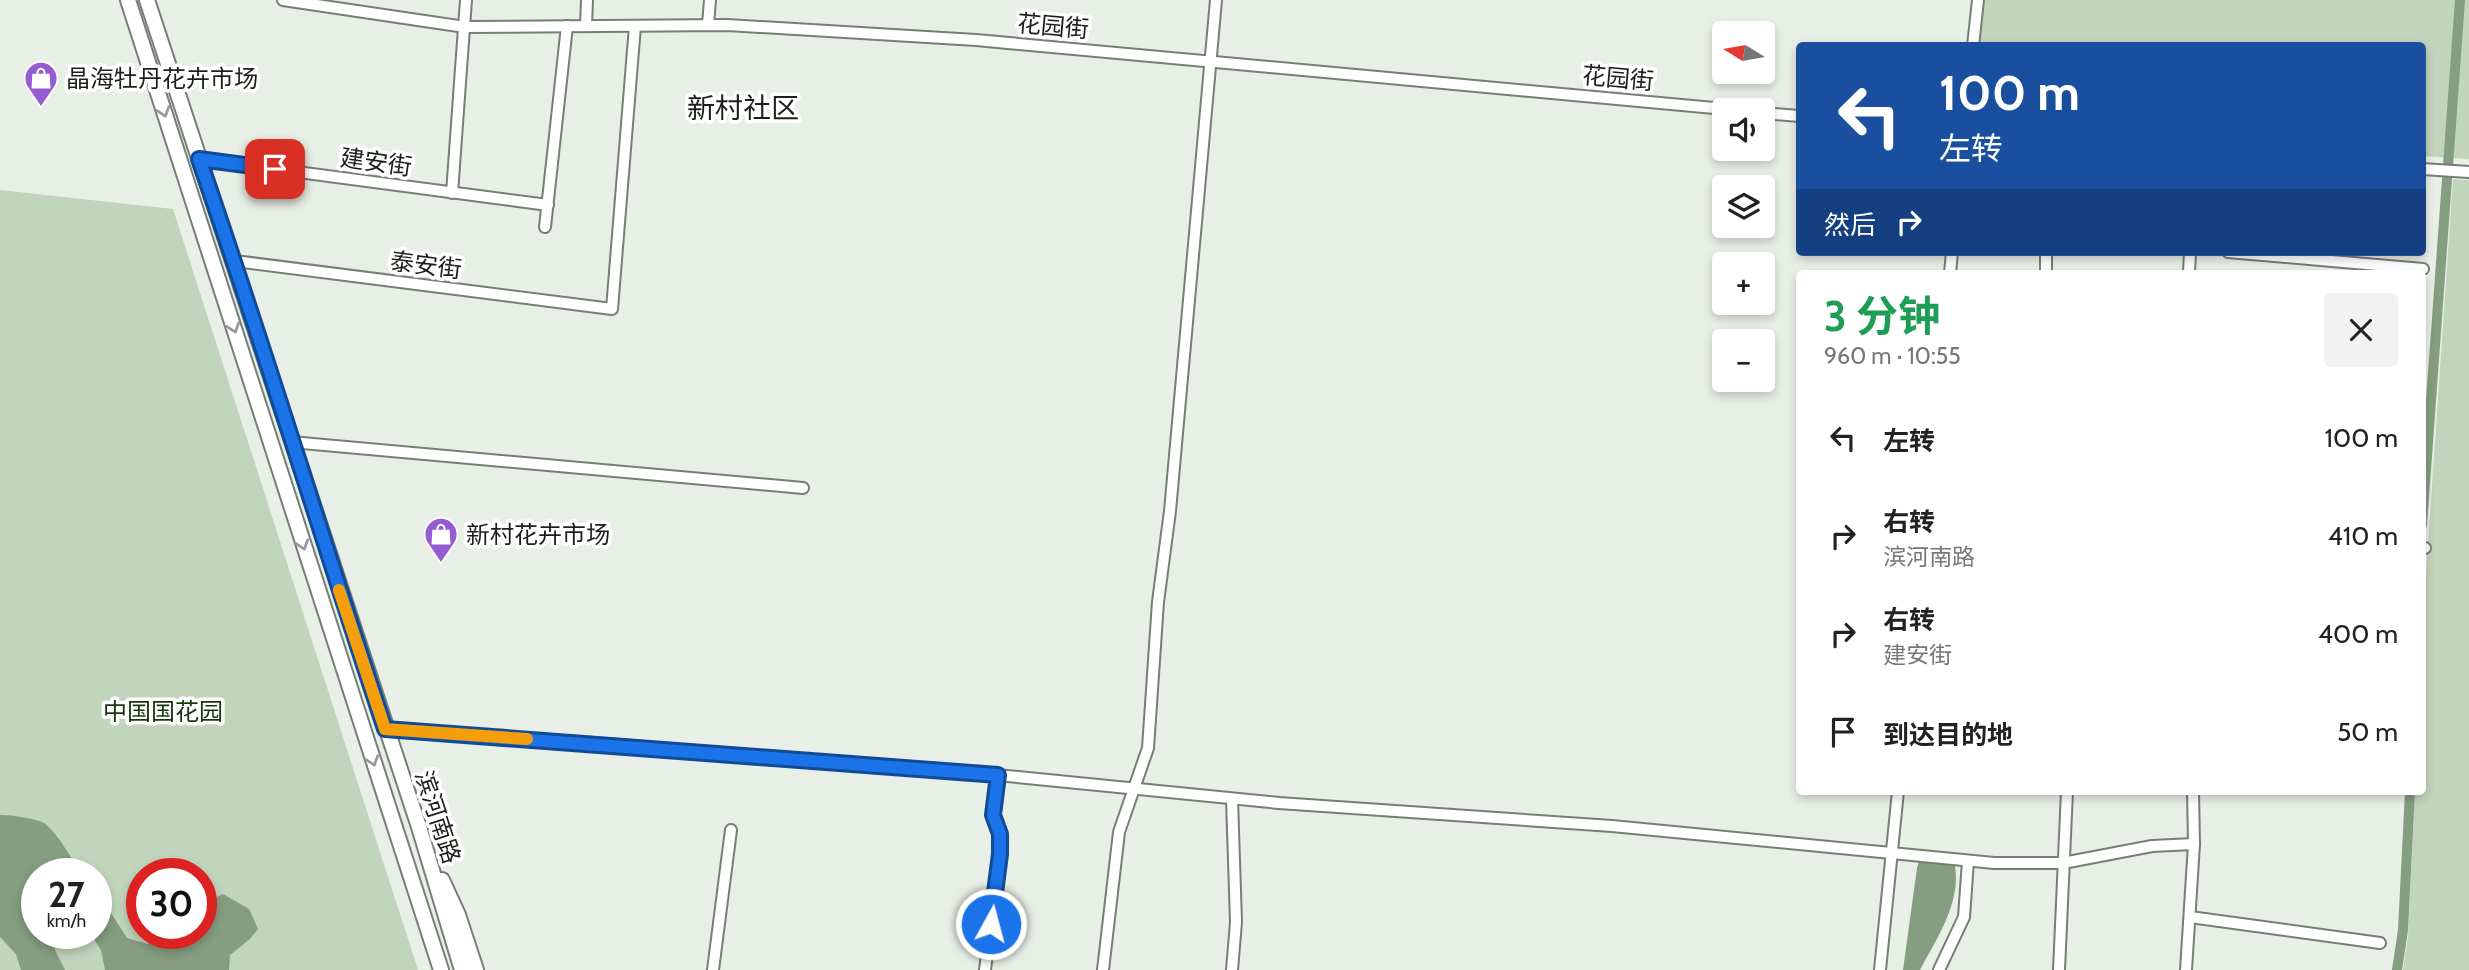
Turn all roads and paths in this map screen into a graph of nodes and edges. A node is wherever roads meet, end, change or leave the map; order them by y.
1 (128, 0) edge
2 (147, 0) edge
3 (283, 0) edge
4 (466, 0) edge
5 (587, 0) edge
6 (710, 0) edge
7 (1216, 0) edge
8 (1978, 0) edge
9 (708, 25) junction
10 (567, 26) junction
11 (586, 26) junction
12 (635, 26) junction
13 (465, 27) junction
14 (1973, 42) edge
15 (1210, 62) junction
16 (1712, 108) edge
17 (1775, 114) edge
18 (1796, 116) edge
19 (199, 159) junction
20 (2426, 169) edge
21 (2469, 172) edge
22 (452, 193) junction
23 (548, 205) junction
24 (545, 227) dead end
25 (2274, 256) edge
26 (235, 261) junction
27 (2423, 269) dead end
28 (269, 369) junction
29 (249, 376) junction
30 (291, 442) junction
31 (803, 488) dead end
32 (385, 729) junction
33 (998, 775) junction
34 (1135, 789) junction
35 (1898, 795) edge
36 (2067, 795) edge
37 (2193, 795) edge
38 (1232, 799) junction
39 (419, 827) junction
40 (731, 830) dead end
41 (397, 836) junction
42 (2194, 844) junction
43 (1892, 854) junction
44 (1968, 861) junction
45 (2063, 863) junction
46 (2190, 917) junction
47 (2380, 943) dead end
48 (431, 970) edge
49 (441, 970) edge
50 (461, 970) edge
51 (476, 970) edge
52 (713, 970) edge
53 (985, 970) edge
54 (1103, 970) edge
55 (1231, 970) edge
56 (1880, 970) edge
57 (1939, 970) edge
58 (2059, 970) edge
59 (2186, 970) edge

1 -> 29 main road, 滨河南路
2 - 19 main road, 滨河南路
3 - 13 street, 花园街
4 - 13 street
5 - 11 street
6 - 9 street
7 - 15 street
8 - 14 street
9 - 12 street, 花园街
9 - 15 street, 花园街
10 - 11 street, 花园街
10 - 13 street, 花园街
10 - 23 street
11 - 12 street, 花园街
12 - 26 street, 泰安街
13 - 22 street
15 - 16 street, 花园街
15 - 34 street
17 - 18 street
19 - 22 street, 建安街
19 - 26 main road, 滨河南路
20 - 21 street
22 - 23 street, 建安街
23 - 24 street
25 - 27 street
26 - 28 main road, 滨河南路
28 - 29 main road
28 - 30 main road, 滨河南路
29 -> 41 main road, 滨河南路
30 - 31 street
30 - 32 main road, 滨河南路
32 - 33 street
32 - 39 main road, 滨河南路
33 - 34 street
33 - 53 street
34 - 38 street
34 - 54 street
35 - 43 street
36 - 45 street
37 - 42 street
38 - 43 street
38 - 55 street
39 - 50 main road, 滨河南路
39 - 51 main road
40 - 52 street
41 - 48 main road
41 - 49 main road, 滨河南路
42 - 45 street
42 - 46 street
43 - 44 street
43 - 56 street
44 - 45 street
44 - 57 street
45 - 58 street
46 - 47 street
46 - 59 street

